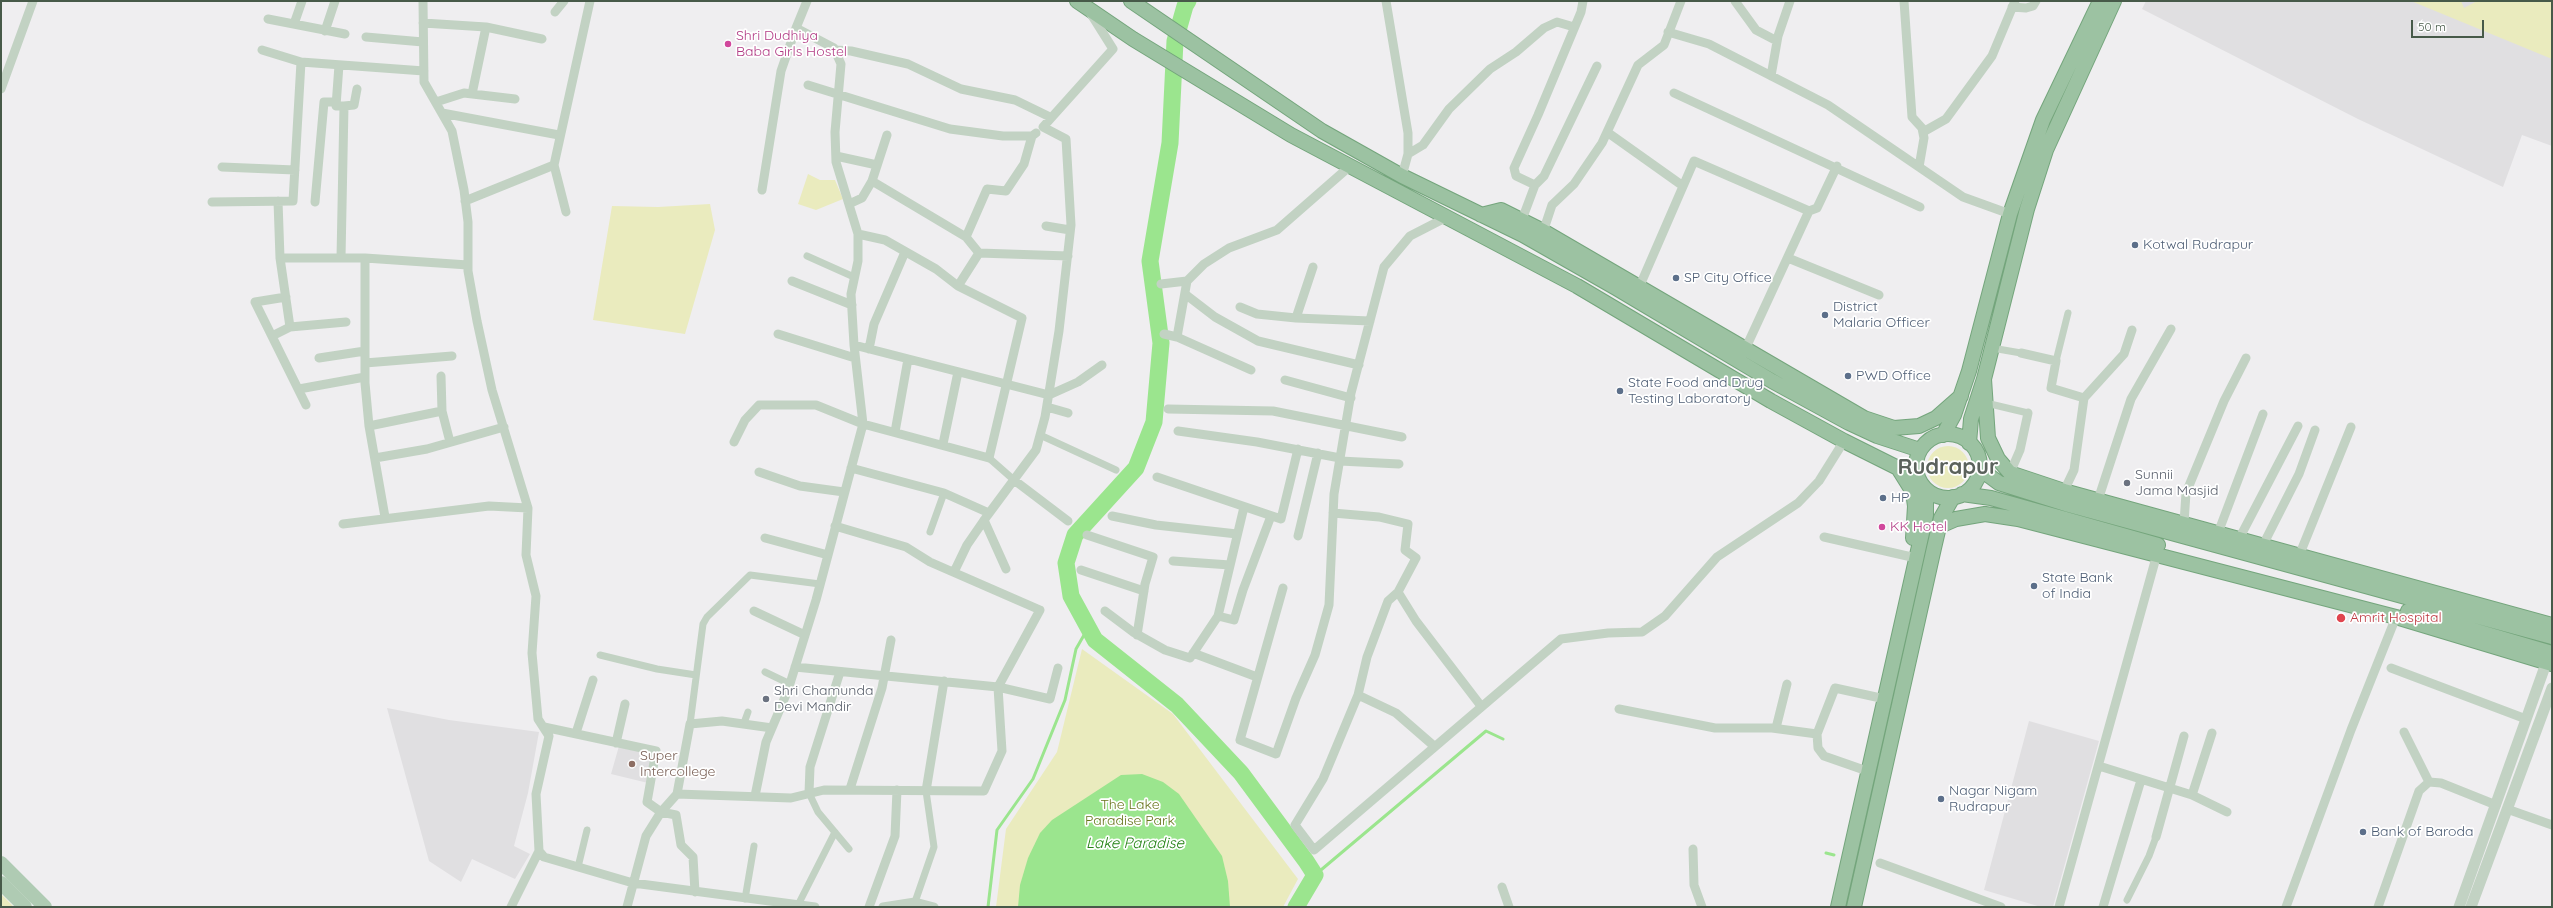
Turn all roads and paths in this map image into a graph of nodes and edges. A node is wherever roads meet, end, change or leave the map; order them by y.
1 (33, 1) edge
2 (302, 1) edge
3 (335, 1) edge
4 (423, 1) edge
5 (564, 1) edge
6 (590, 1) edge
7 (807, 1) edge
8 (1077, 1) edge
9 (1131, 1) edge
10 (1386, 1) edge
11 (1583, 1) edge
12 (1680, 1) edge
13 (1735, 1) edge
14 (1790, 1) edge
15 (1904, 1) edge
16 (2036, 1) edge
17 (2109, 2) edge
18 (2014, 4) edge
19 (1089, 11) junction
20 (555, 12) dead end
21 (268, 18) dead end
22 (423, 23) junction
23 (294, 24) junction
24 (486, 27) junction
25 (1574, 27) junction
26 (796, 28) junction
27 (325, 31) junction
28 (1668, 32) junction
29 (346, 34) dead end
30 (366, 37) dead end
31 (542, 39) dead end
32 (1777, 41) junction
33 (423, 42) junction
34 (262, 50) dead end
35 (835, 50) junction
36 (2084, 50) junction
37 (301, 62) junction
38 (339, 65) junction
39 (1597, 66) dead end
40 (424, 71) junction
41 (1771, 76) junction
42 (808, 85) dead end
43 (1, 89) edge
44 (357, 89) dead end
45 (1674, 93) dead end
46 (472, 94) junction
47 (838, 94) junction
48 (515, 99) dead end
49 (436, 102) junction
50 (340, 104) junction
51 (442, 113) junction
52 (1050, 117) junction
53 (1043, 127) junction
54 (1607, 132) junction
55 (1923, 132) junction
56 (559, 135) junction
57 (887, 135) dead end
58 (1032, 136) junction
59 (1408, 154) junction
60 (836, 156) junction
61 (554, 165) junction
62 (877, 165) junction
63 (1837, 166) junction
64 (222, 167) dead end
65 (1349, 167) junction
66 (1919, 167) junction
67 (295, 170) junction
68 (1402, 176) junction
69 (872, 181) junction
70 (1535, 185) junction
71 (1683, 186) junction
72 (1395, 189) junction
73 (762, 190) dead end
74 (465, 201) junction
75 (212, 202) dead end
76 (278, 202) junction
77 (315, 202) dead end
78 (849, 204) junction
79 (1920, 207) dead end
80 (1809, 211) junction
81 (566, 212) dead end
82 (2010, 214) junction
83 (1447, 217) junction
84 (2024, 219) junction
85 (1046, 226) dead end
86 (1520, 226) junction
87 (1070, 230) junction
88 (858, 234) junction
89 (966, 237) junction
90 (1541, 237) junction
91 (905, 252) junction
92 (979, 253) junction
93 (807, 256) dead end
94 (1068, 256) junction
95 (280, 258) junction
96 (341, 258) junction
97 (366, 258) junction
98 (1788, 258) junction
99 (468, 265) junction
100 (1313, 267) dead end
101 (854, 277) junction
102 (792, 280) dead end
103 (1187, 281) junction
104 (1161, 284) dead end
105 (958, 286) junction
106 (1640, 286) junction
107 (1185, 294) junction
108 (1879, 294) dead end
109 (286, 297) junction
110 (1634, 298) junction
111 (852, 305) junction
112 (1240, 307) dead end
113 (2068, 312) dead end
114 (1296, 318) junction
115 (1370, 321) junction
116 (346, 322) dead end
117 (290, 327) junction
118 (2171, 329) dead end
119 (2132, 330) dead end
120 (778, 334) dead end
121 (1164, 334) dead end
122 (272, 336) junction
123 (1177, 337) junction
124 (854, 345) junction
125 (1746, 348) junction
126 (1992, 348) junction
127 (869, 349) junction
128 (365, 351) junction
129 (2021, 353) joint
130 (452, 356) dead end
131 (320, 358) dead end
132 (855, 358) junction
133 (2246, 358) dead end
134 (908, 359) junction
135 (2056, 361) junction
136 (1740, 362) junction
137 (365, 363) junction
138 (1102, 365) dead end
139 (1359, 365) junction
140 (1251, 370) dead end
141 (958, 372) junction
142 (441, 376) dead end
143 (365, 377) junction
144 (1984, 379) junction
145 (1285, 380) dead end
146 (1007, 384) junction
147 (299, 389) junction
148 (1049, 395) junction
149 (1961, 396) junction
150 (1351, 398) junction
151 (2084, 398) junction
152 (1986, 403) junction
153 (306, 405) dead end
154 (1047, 407) junction
155 (1168, 408) dead end
156 (442, 411) junction
157 (1068, 413) dead end
158 (2028, 413) joint
159 (2263, 414) dead end
160 (863, 424) junction
161 (1346, 425) junction
162 (369, 426) junction
163 (2298, 426) dead end
164 (504, 427) junction
165 (2351, 427) dead end
166 (2315, 430) dead end
167 (1178, 431) dead end
168 (895, 432) junction
169 (1040, 435) junction
170 (1942, 435) junction
171 (1402, 437) dead end
172 (1844, 441) junction
173 (450, 442) junction
174 (734, 442) dead end
175 (1969, 442) junction
176 (942, 444) junction
177 (1298, 449) junction
178 (1920, 450) junction
179 (1318, 453) junction
180 (375, 458) junction
181 (990, 458) junction
182 (1340, 460) junction
183 (1399, 464) dead end
184 (851, 468) junction
185 (1898, 468) junction
186 (1980, 469) junction
187 (1116, 470) dead end
188 (759, 472) dead end
189 (2010, 473) junction
190 (1917, 474) junction
191 (1157, 477) dead end
192 (1014, 480) junction
193 (1926, 490) junction
194 (844, 492) junction
195 (944, 492) junction
196 (1957, 496) junction
197 (2062, 496) junction
198 (2098, 500) junction
199 (1244, 507) junction
200 (528, 508) junction
201 (1333, 513) junction
202 (1112, 516) dead end
203 (1271, 516) junction
204 (384, 517) junction
205 (987, 517) junction
206 (2044, 520) junction
207 (1068, 521) dead end
208 (2184, 523) junction
209 (343, 524) dead end
210 (835, 526) junction
211 (1940, 526) junction
212 (930, 532) dead end
213 (2218, 533) junction
214 (1238, 534) junction
215 (1087, 535) dead end
216 (1298, 536) dead end
217 (1824, 537) dead end
218 (765, 538) dead end
219 (2239, 539) junction
220 (2263, 545) junction
221 (2158, 550) junction
222 (828, 555) junction
223 (1916, 558) junction
224 (1173, 561) dead end
225 (2297, 561) junction
226 (1230, 565) junction
227 (1006, 570) dead end
228 (1081, 570) dead end
229 (954, 572) junction
230 (820, 584) junction
231 (1283, 588) dead end
232 (1144, 591) junction
233 (1398, 592) junction
234 (754, 611) dead end
235 (1105, 611) dead end
236 (2397, 613) junction
237 (1218, 616) junction
238 (1909, 625) junction
239 (2552, 625) edge
240 (2532, 632) junction
241 (805, 635) junction
242 (1137, 635) junction
243 (2552, 637) edge
244 (891, 640) dead end
245 (2527, 646) junction
246 (1193, 653) junction
247 (600, 655) dead end
248 (2551, 656) edge
249 (795, 667) junction
250 (1058, 668) dead end
251 (2391, 668) dead end
252 (765, 672) dead end
253 (840, 672) junction
254 (696, 675) junction
255 (884, 675) junction
256 (1257, 677) junction
257 (593, 680) dead end
258 (944, 681) junction
259 (790, 684) junction
260 (1787, 684) dead end
261 (998, 687) junction
262 (2552, 688) edge
263 (1358, 694) junction
264 (1885, 699) junction
265 (625, 704) dead end
266 (1481, 706) junction
267 (1619, 709) dead end
268 (748, 712) dead end
269 (2526, 719) junction
270 (744, 723) junction
271 (690, 724) junction
272 (544, 727) junction
273 (772, 728) junction
274 (1776, 728) junction
275 (2404, 732) dead end
276 (576, 733) junction
277 (2212, 733) dead end
278 (1817, 734) junction
279 (2184, 736) dead end
280 (616, 743) junction
281 (1434, 746) junction
282 (2099, 766) junction
283 (1868, 771) junction
284 (1882, 776) junction
285 (2141, 780) junction
286 (2429, 782) junction
287 (2169, 788) junction
288 (850, 789) junction
289 (897, 790) junction
290 (926, 791) junction
291 (677, 794) junction
292 (809, 794) junction
293 (2192, 795) junction
294 (755, 796) junction
295 (2496, 805) junction
296 (2507, 809) junction
297 (661, 812) junction
298 (2227, 812) dead end
299 (2552, 826) edge
300 (587, 830) dead end
301 (834, 832) junction
302 (2156, 837) joint
303 (754, 846) dead end
304 (1694, 848) dead end
305 (849, 849) dead end
306 (539, 851) junction
307 (1, 863) edge
308 (1880, 863) dead end
309 (578, 867) junction
310 (1, 883) edge
311 (633, 883) junction
312 (1502, 887) dead end
313 (695, 892) junction
314 (745, 898) junction
315 (2127, 900) dead end
316 (915, 902) junction
317 (798, 905) junction
318 (899, 906) edge
319 (25, 907) edge
320 (45, 907) edge
321 (511, 907) edge
322 (627, 907) edge
323 (815, 907) edge
324 (869, 907) edge
325 (882, 907) edge
326 (934, 907) edge
327 (1509, 907) edge
328 (1702, 907) edge
329 (1838, 907) edge
330 (1854, 907) edge
331 (2001, 907) edge
332 (2059, 907) edge
333 (2103, 907) edge
334 (2286, 907) edge
335 (2378, 907) edge
336 (2459, 907) edge
337 (2471, 907) edge

1 - 43 street
2 - 23 street
3 - 27 street
4 - 22 street
5 - 20 street
6 - 56 street
7 - 26 street
8 - 19 highway
9 - 68 highway
10 - 59 street
11 - 25 street
12 - 28 street
13 - 32 street
14 - 32 street
15 - 55 street
16 - 18 street
17 - 36 highway
18 - 55 street
19 - 52 street
19 - 65 highway
21 - 23 street
22 - 24 street
22 - 33 street
23 - 27 street
24 - 31 street
24 - 46 street
25 - 59 street
25 - 70 street
26 - 35 street
26 - 73 street
27 - 29 street
28 - 41 street
28 - 54 street
30 - 33 street
32 - 41 street
33 - 40 street
34 - 37 street
35 - 47 street
35 - 52 street
36 - 82 highway
36 - 84 highway
37 - 38 street
37 - 67 street
38 - 40 street
38 - 50 street
39 - 70 street
40 - 49 street
41 - 66 street
42 - 47 street
44 - 50 street
45 - 63 street
46 - 48 street
46 - 49 street
47 - 58 street
47 - 60 street
49 - 51 street
50 - 77 street
50 - 96 street
51 - 56 street
51 - 74 street
52 - 53 street
53 - 58 street
53 - 87 street
54 - 71 street
54 - 90 street
55 - 66 street
56 - 61 street
57 - 62 street
58 - 89 street
59 - 68 street
60 - 62 street
60 - 78 street
61 - 74 street
61 - 81 street
62 - 69 street
63 - 79 street
63 - 80 street
64 - 67 street
65 - 72 highway
65 - 103 street
66 - 82 street
67 - 76 street
68 - 72 highway
68 - 86 highway
69 - 78 street
69 - 89 street
70 - 86 street
71 - 80 street
71 - 106 street
72 - 83 highway
74 - 99 street
75 - 76 street
76 - 95 street
78 - 88 street
80 - 98 street
82 - 84 highway
82 - 149 highway
83 - 115 street
83 - 172 highway
84 - 126 highway
85 - 87 street
86 - 90 highway
87 - 94 street
88 - 91 street
88 - 101 street
89 - 92 street
90 - 106 highway
90 - 110 highway
91 - 105 street
91 - 127 street
92 - 94 street
92 - 105 street
93 - 101 street
94 - 148 street
95 - 96 street
95 - 109 street
96 - 97 street
97 - 99 street
97 - 128 street
98 - 108 street
98 - 125 street
99 - 164 street
100 - 114 street
101 - 111 street
102 - 111 street
103 - 104 street
103 - 107 street
105 - 146 street
106 - 110 street
106 - 125 highway
107 - 123 street
107 - 139 street
109 - 117 street
109 - 122 street
110 - 136 highway
111 - 124 street
112 - 114 street
113 - 135 street
114 - 115 street
115 - 139 street
116 - 117 street
117 - 122 street
118 - 198 street
119 - 151 street
120 - 132 street
121 - 123 street
122 - 147 street
123 - 140 street
124 - 127 street
124 - 132 street
125 - 136 street
125 - 149 highway
126 - 129 street
126 - 144 highway
127 - 134 street
128 - 131 street
128 - 137 street
129 - 135 street
130 - 137 street
132 - 160 street
133 - 208 street
134 - 141 street
134 - 168 street
135 - 151 street
136 - 178 highway
137 - 143 street
138 - 148 street
139 - 150 street
141 - 146 street
141 - 176 street
142 - 156 street
143 - 147 street
143 - 162 street
144 - 152 highway
144 - 175 highway
145 - 150 street
146 - 148 street
146 - 181 street
147 - 153 street
148 - 154 street
149 - 170 highway
150 - 161 street
151 - 197 street
152 - 158 street
152 - 189 highway
154 - 157 street
154 - 169 street
155 - 161 street
156 - 162 street
156 - 173 street
158 - 189 street
159 - 213 street
160 - 168 street
160 - 174 street
160 - 184 street
161 - 171 street
161 - 182 street
162 - 180 street
163 - 219 street
164 - 173 street
164 - 200 street
165 - 225 street
166 - 220 street
167 - 177 street
168 - 176 street
169 - 187 street
169 - 192 street
170 - 175 highway
170 - 178 highway
172 - 185 highway
172 - 266 street
173 - 180 street
175 - 186 highway
176 - 181 street
177 - 179 street
177 - 203 street
178 - 190 highway
179 - 182 street
179 - 216 street
180 - 204 street
181 - 192 street
182 - 183 street
182 - 201 street
184 - 194 street
184 - 195 street
185 - 190 highway
185 - 223 highway
186 - 196 highway
186 - 197 highway
188 - 194 street
189 - 197 highway
190 - 193 highway
191 - 199 street
192 - 205 street
192 - 207 street
193 - 196 highway
193 - 223 highway
194 - 210 street
195 - 205 street
195 - 212 street
196 - 206 highway
196 - 211 highway
197 - 198 highway
197 - 225 highway
198 - 208 highway
199 - 203 street
199 - 214 street
200 - 204 street
200 - 272 street
201 - 233 street
201 - 256 street
202 - 214 street
203 - 237 street
204 - 209 street
205 - 227 street
205 - 229 street
206 - 211 highway
206 - 221 highway
208 - 213 highway
210 - 222 street
210 - 229 street
211 - 238 highway
213 - 219 highway
214 - 226 street
215 - 232 street
217 - 223 street
218 - 222 street
219 - 220 highway
220 - 225 highway
221 - 236 highway
221 - 282 street
222 - 230 street
223 - 238 highway
224 - 226 street
225 - 239 highway
225 - 240 highway
226 - 237 street
228 - 232 street
229 - 261 street
230 - 241 street
230 - 254 street
231 - 256 street
232 - 242 street
233 - 263 street
233 - 266 street
234 - 241 street
235 - 242 street
236 - 245 highway
236 - 248 highway
236 - 334 street
237 - 246 street
238 - 264 highway
238 - 284 highway
240 - 243 highway
240 - 245 highway
241 - 249 street
242 - 246 street
244 - 255 street
245 - 248 highway
246 - 256 street
247 - 254 street
248 - 269 street
249 - 253 street
249 - 259 street
250 - 261 street
251 - 269 street
252 - 259 street
253 - 255 street
253 - 292 street
254 - 271 street
255 - 258 street
255 - 288 street
257 - 276 street
258 - 261 street
258 - 290 street
259 - 273 street
260 - 274 street
261 - 290 street
262 - 296 street
263 - 281 street
263 - 281 street
264 - 278 street
264 - 283 highway
265 - 280 street
266 - 281 street
267 - 274 street
268 - 270 street
269 - 295 street
270 - 271 street
270 - 273 street
271 - 291 street
272 - 276 street
272 - 306 street
273 - 294 street
274 - 278 street
275 - 286 street
276 - 280 street
277 - 293 street
278 - 283 street
279 - 287 street
280 - 297 street
282 - 285 street
282 - 332 street
283 - 284 highway
283 - 329 highway
284 - 330 highway
285 - 287 street
285 - 333 street
286 - 295 street
286 - 335 street
287 - 293 street
287 - 302 street
288 - 289 street
288 - 292 street
289 - 290 street
289 - 324 street
290 - 316 street
291 - 294 street
291 - 297 street
292 - 294 street
292 - 301 street
293 - 298 street
295 - 296 street
295 - 336 street
296 - 299 street
296 - 337 street
297 - 311 street
297 - 313 street
300 - 309 street
301 - 305 street
301 - 317 street
302 - 315 street
303 - 314 street
304 - 328 street
306 - 309 street
306 - 321 street
307 - 320 main road
308 - 331 street
309 - 311 street
310 - 319 main road
311 - 313 street
311 - 322 street
312 - 327 street
313 - 314 street
314 - 317 street
316 - 318 street
316 - 326 street
317 - 323 street
318 - 325 street

